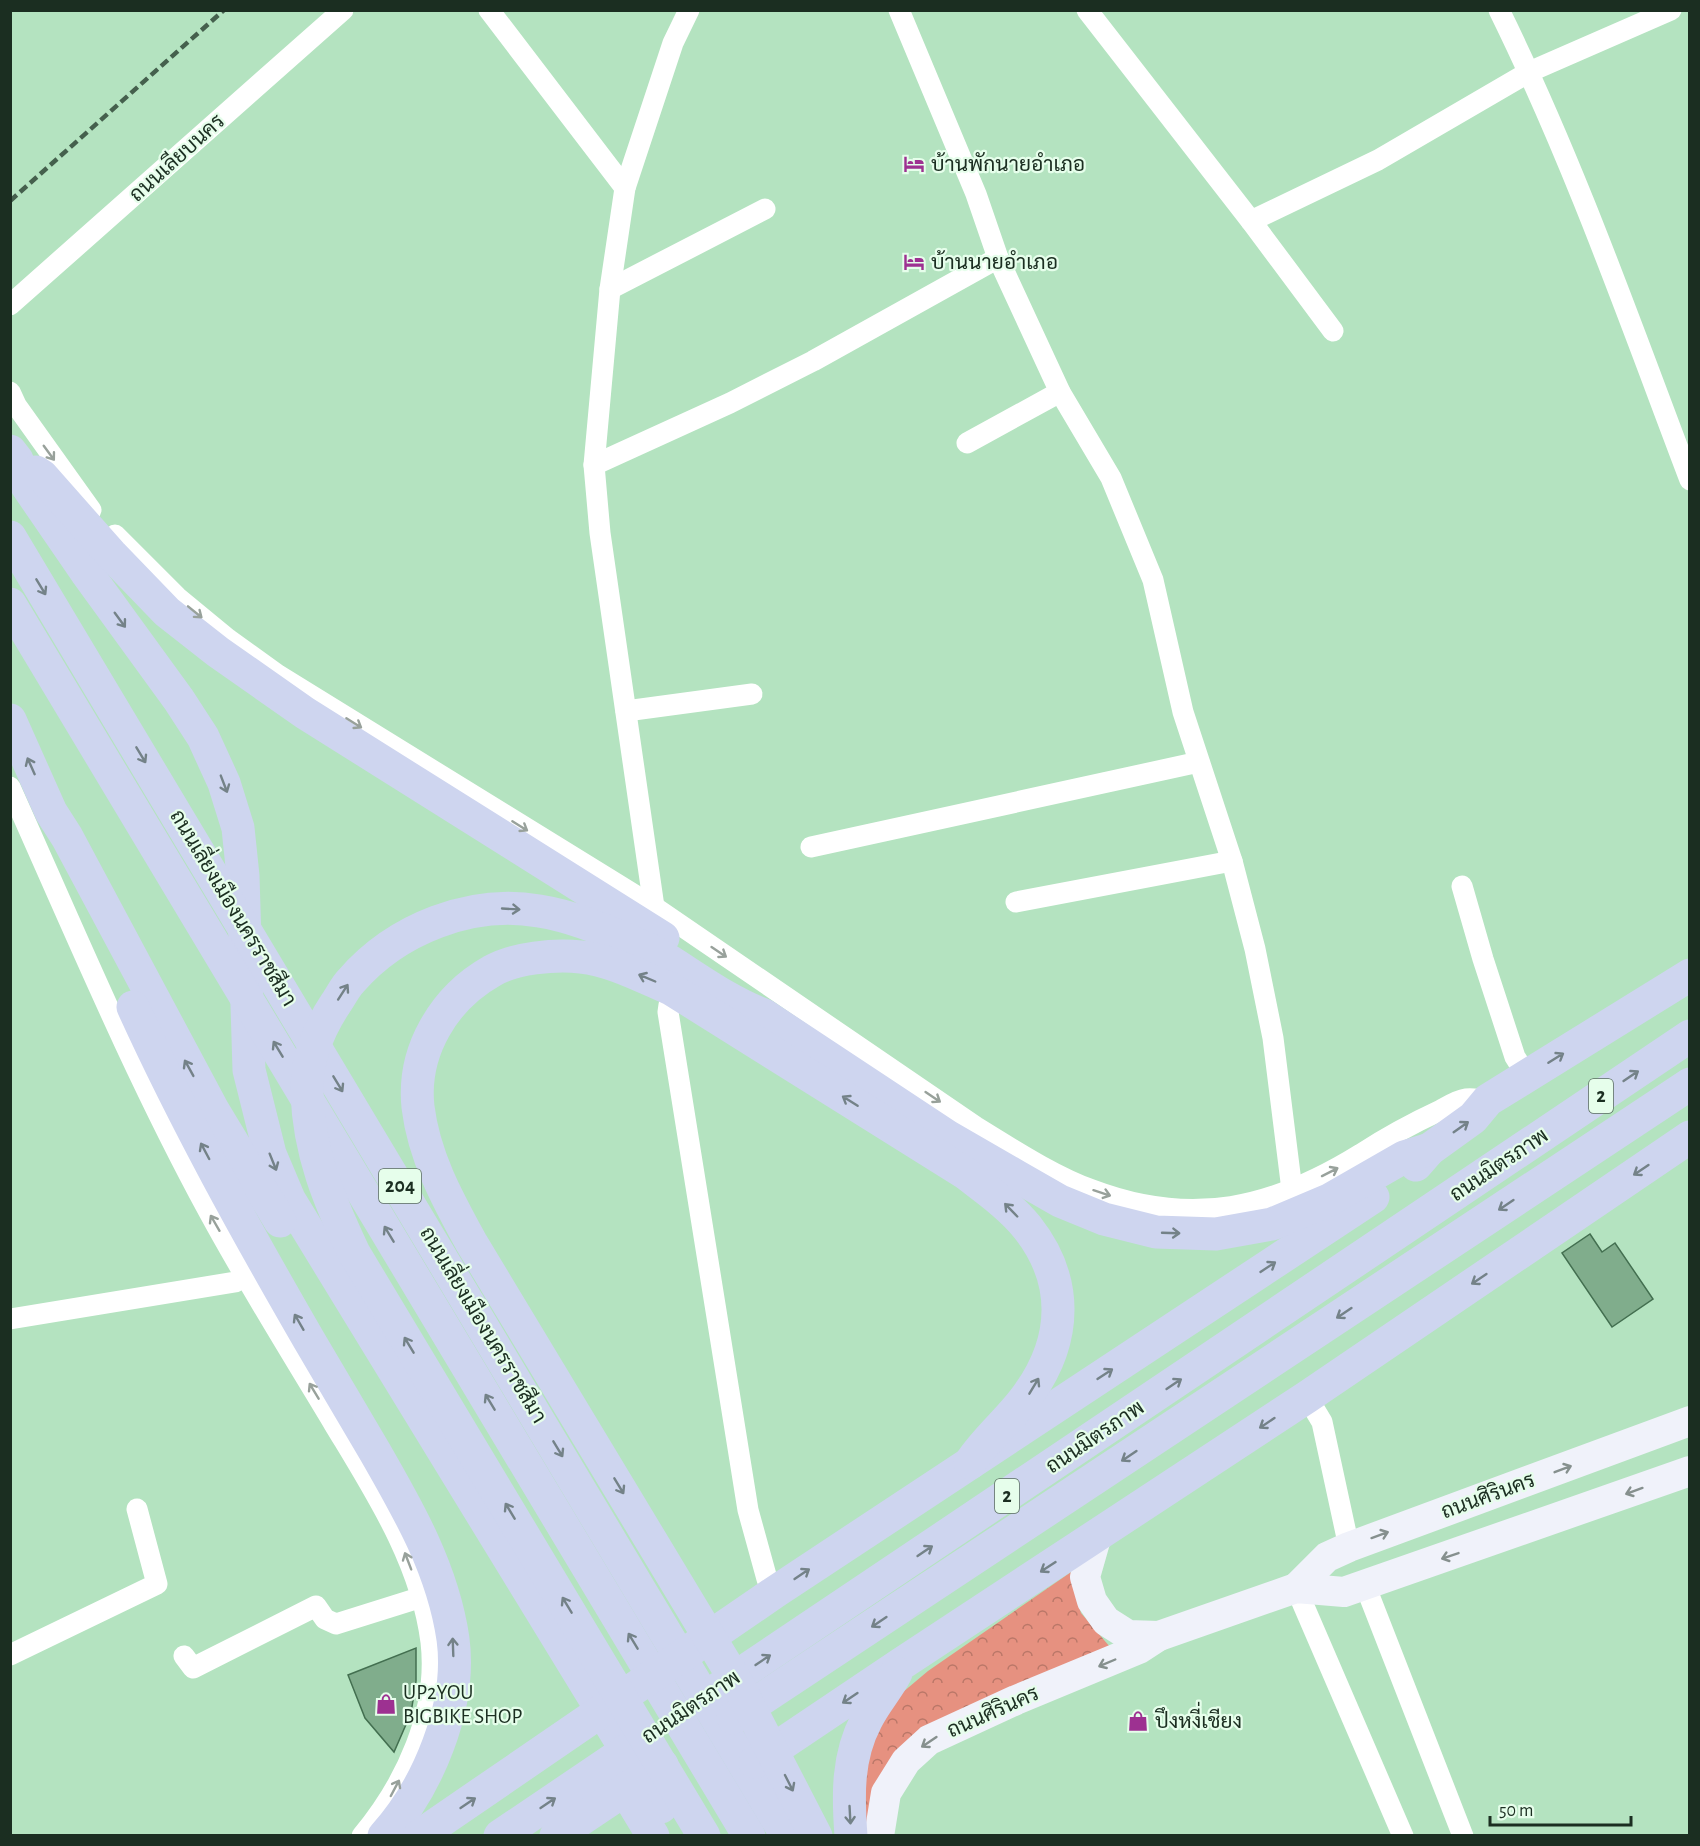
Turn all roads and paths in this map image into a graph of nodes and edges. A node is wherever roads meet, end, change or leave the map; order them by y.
1 (343, 10) edge
2 (489, 10) edge
3 (689, 10) edge
4 (899, 10) edge
5 (1087, 10) edge
6 (1499, 10) edge
7 (1671, 10) edge
8 (1529, 72) junction
9 (625, 188) junction
10 (765, 209) dead end
11 (1251, 221) junction
12 (998, 258) junction
13 (610, 289) junction
14 (10, 305) edge
15 (1333, 330) dead end
16 (1060, 392) junction
17 (12, 401) edge
18 (967, 443) dead end
19 (14, 456) edge
20 (594, 465) junction
21 (1689, 480) edge
22 (10, 537) edge
23 (98, 563) junction
24 (10, 604) edge
25 (752, 694) dead end
26 (626, 711) junction
27 (10, 720) edge
28 (1199, 762) junction
29 (10, 787) edge
30 (51, 812) junction
31 (811, 847) dead end
32 (1232, 861) junction
33 (1462, 886) dead end
34 (1016, 902) dead end
35 (654, 913) junction
36 (1689, 975) edge
37 (666, 1007) dead end
38 (764, 1015) junction
39 (1689, 1036) edge
40 (1527, 1076) junction
41 (1689, 1084) edge
42 (1488, 1100) junction
43 (1689, 1137) edge
44 (1430, 1149) junction
45 (1292, 1190) junction
46 (246, 1276) junction
47 (10, 1319) edge
48 (1307, 1397) junction
49 (1122, 1419) junction
50 (1689, 1421) edge
51 (1024, 1428) junction
52 (970, 1463) junction
53 (1689, 1471) edge
54 (137, 1509) dead end
55 (1097, 1535) junction
56 (1349, 1547) junction
57 (521, 1574) junction
58 (1365, 1586) junction
59 (1296, 1588) junction
60 (775, 1592) junction
61 (422, 1597) junction
62 (1159, 1636) junction
63 (10, 1655) edge
64 (184, 1656) dead end
65 (901, 1664) junction
66 (362, 1836) edge
67 (384, 1836) edge
68 (419, 1836) edge
69 (500, 1836) edge
70 (556, 1836) edge
71 (647, 1836) edge
72 (653, 1836) edge
73 (678, 1836) edge
74 (704, 1836) edge
75 (749, 1836) edge
76 (763, 1836) edge
77 (788, 1836) edge
78 (814, 1836) edge
79 (851, 1836) edge
80 (879, 1836) edge
81 (1403, 1836) edge
82 (1463, 1836) edge

1 - 14 street, ถนนเลียบนคร
2 - 9 street
3 - 9 street
4 - 12 street
5 - 11 street
6 - 8 street
7 - 8 street
8 - 11 street
8 - 21 street
9 - 13 street
10 - 13 street
11 - 15 street
12 - 16 street
12 - 20 street
13 - 20 street
16 - 18 street
16 - 28 street
17 -> 35 street
19 - 23 highway
20 - 26 street
22 -> 77 highway, ถนนเลี่ยงเมืองนครราชสีมา / 204
23 - 38 highway
23 -> 57 highway
75 -> 24 highway, ถนนเลี่ยงเมืองนครราชสีมา / 204
25 - 26 street
26 - 35 street
30 -> 27 highway
28 - 31 street
28 - 32 street
46 -> 29 street
57 -> 30 highway
67 -> 30 highway
32 - 34 street
32 - 45 street
33 - 40 street
35 -> 45 street
40 -> 36 highway
37 - 60 street
38 -> 44 highway
57 -> 38 highway
49 -> 39 highway, ถนนมิตรภาพ / 2
40 - 42 highway
41 -> 70 highway, ถนนมิตรภาพ / 2
44 -> 42 highway
45 -> 42 street
43 -> 48 highway
51 -> 44 highway
46 - 47 street
61 -> 46 street
48 -> 55 highway
48 - 56 street
49 - 51 highway
69 -> 49 highway, ถนนมิตรภาพ / 2
56 -> 50 street, ถนนศิรินคร
51 - 52 highway
60 -> 52 highway
52 -> 78 highway
53 -> 58 street, ถนนศิรินคร
54 - 63 street
55 - 62 street, ถนนศิรินคร
55 -> 65 highway
56 - 59 street, ถนนศิรินคร
57 - 72 highway
57 - 73 highway
74 -> 57 highway
58 - 59 street, ถนนศิรินคร
58 - 82 street
59 - 62 street, ถนนศิรินคร
59 - 81 street
68 -> 60 highway
61 - 64 street
66 -> 61 street
62 -> 80 street, ถนนศิรินคร
65 -> 71 highway
65 -> 79 highway
76 - 78 highway

